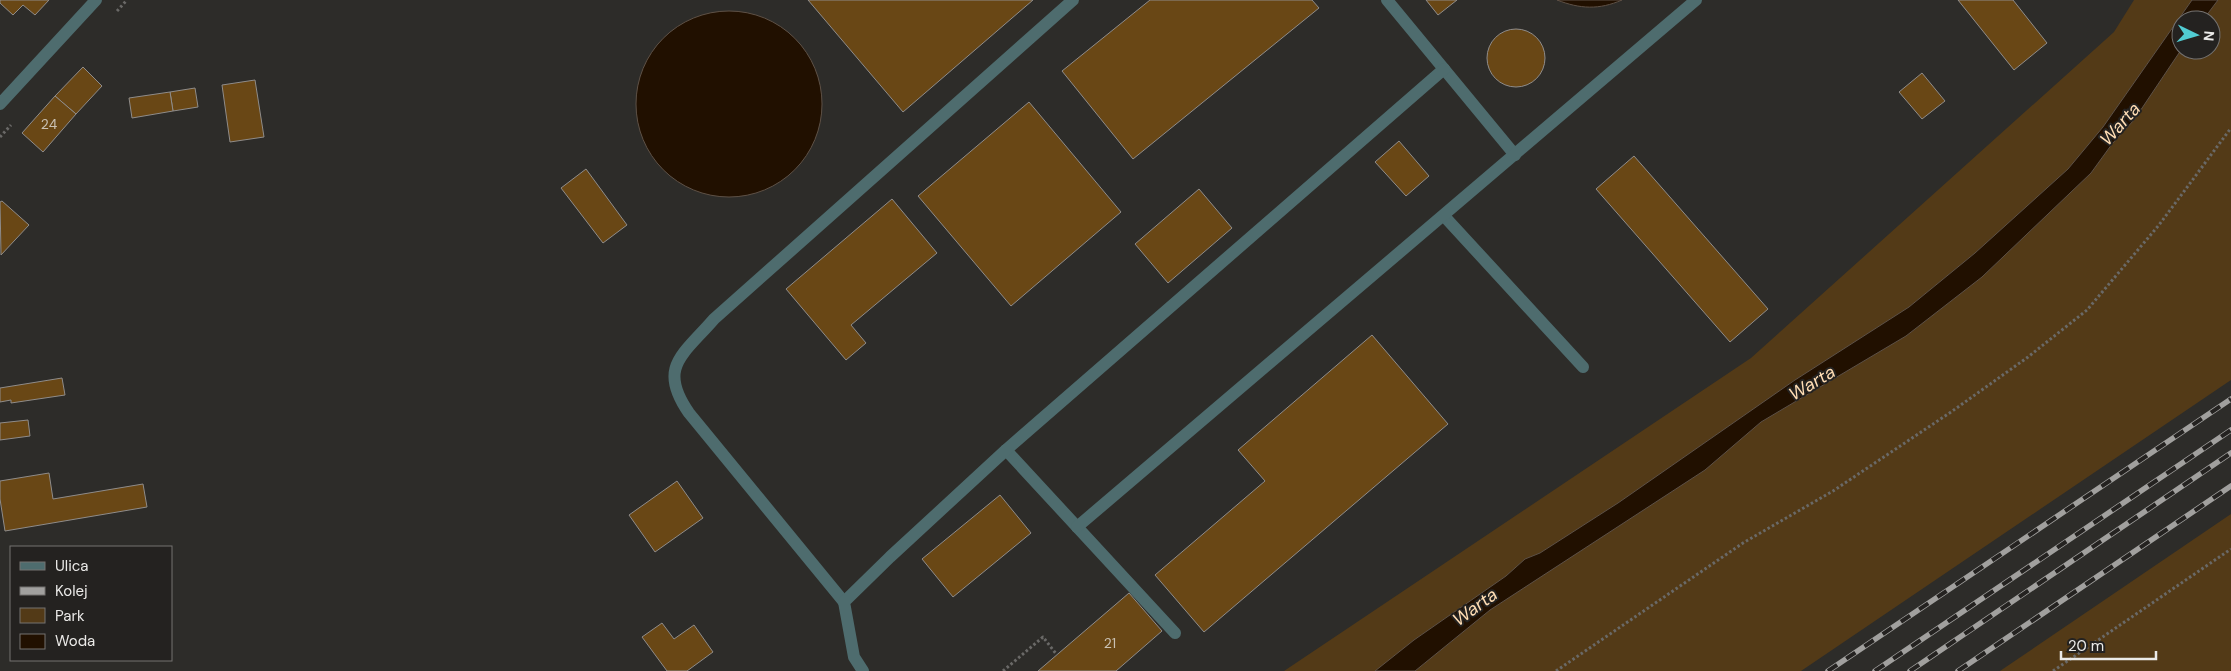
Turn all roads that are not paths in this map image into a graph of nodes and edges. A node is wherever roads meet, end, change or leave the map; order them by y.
1 (96, 0) edge
2 (1073, 0) edge
3 (1387, 0) edge
4 (1696, 0) edge
5 (1444, 69) junction
6 (0, 104) edge
7 (1515, 155) junction
8 (1444, 216) junction
9 (1583, 367) dead end
10 (1006, 450) junction
11 (1077, 527) junction
12 (844, 602) junction
13 (1175, 633) dead end
14 (854, 657) junction
15 (854, 671) edge
16 (863, 671) edge

1 - 6 street
2 - 12 street
3 - 5 street
4 - 7 street
5 - 7 street
5 - 10 street
7 - 8 street
8 - 9 street
8 - 11 street
10 - 11 street
10 - 12 street
11 - 13 street
12 - 14 street
14 - 15 street
14 - 16 street

